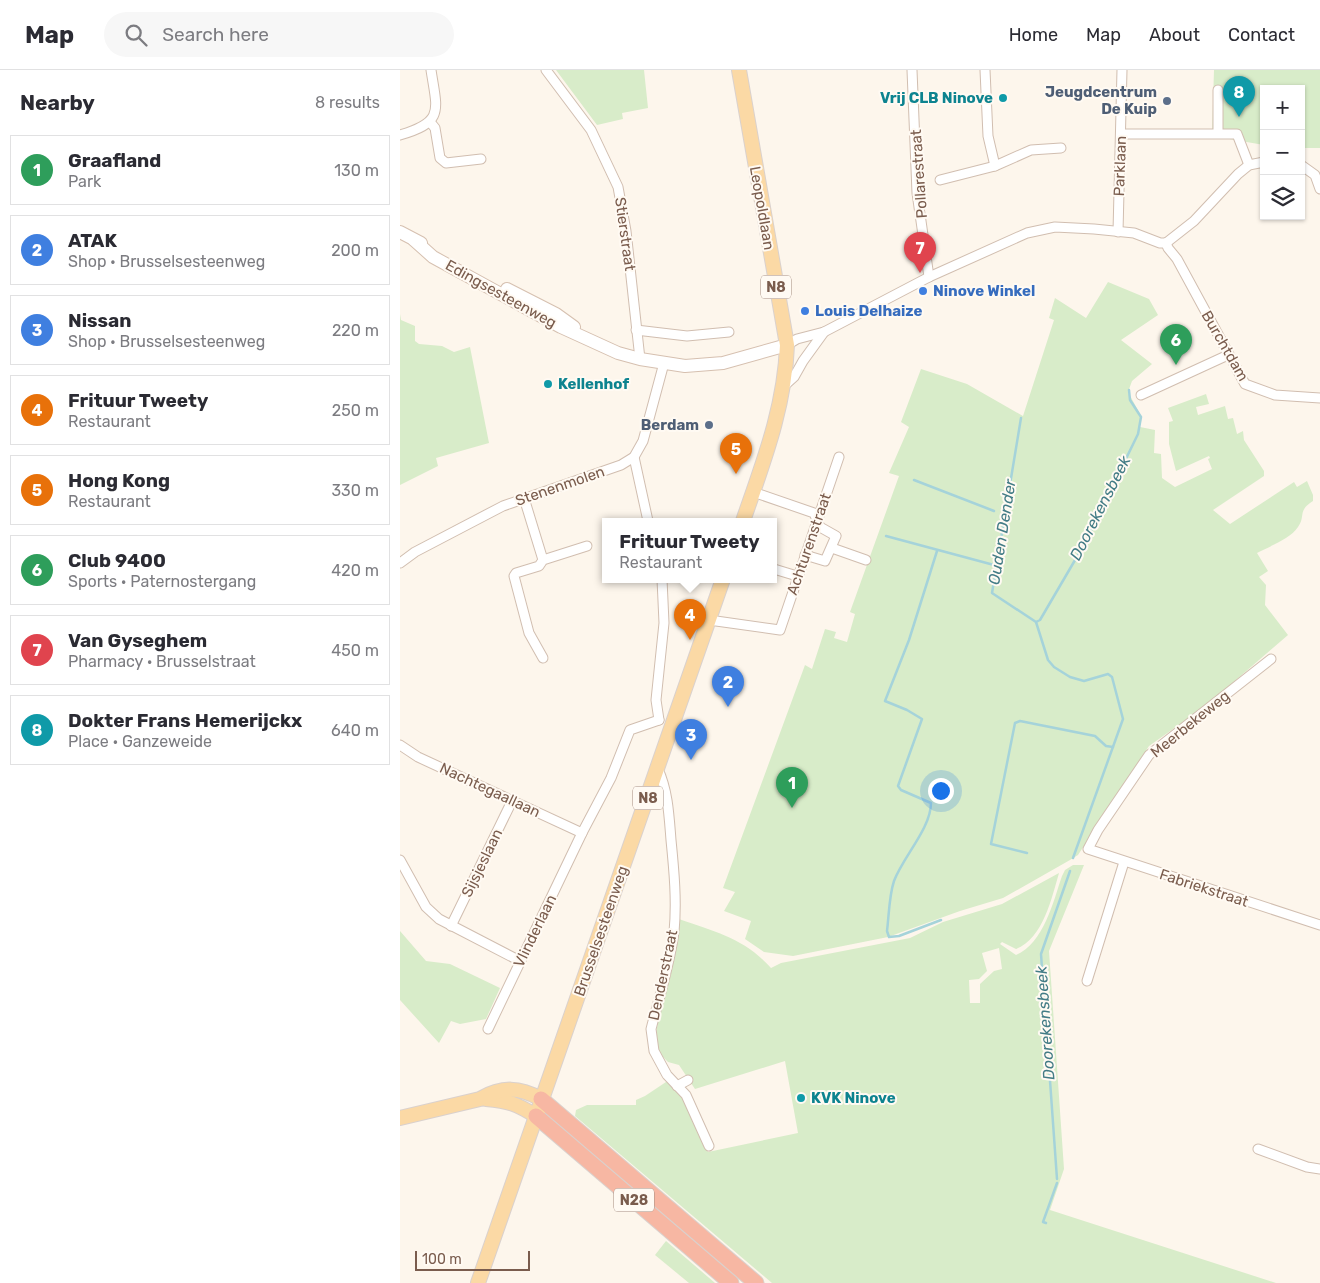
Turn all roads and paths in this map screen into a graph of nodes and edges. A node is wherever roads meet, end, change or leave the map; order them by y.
1 (431, 70) edge
2 (546, 70) edge
3 (739, 70) edge
4 (912, 70) edge
5 (985, 70) edge
6 (1122, 70) edge
7 (1218, 90) dead end
8 (430, 122) junction
9 (1218, 132) junction
10 (1121, 134) junction
11 (400, 135) edge
12 (1061, 148) dead end
13 (481, 159) dead end
14 (1260, 163) edge
15 (1249, 165) junction
16 (995, 166) junction
17 (1305, 168) edge
18 (940, 180) dead end
19 (1320, 189) edge
20 (400, 232) edge
21 (1118, 232) junction
22 (1166, 243) junction
23 (929, 277) junction
24 (636, 330) junction
25 (728, 332) dead end
26 (824, 332) junction
27 (787, 345) junction
28 (1228, 355) junction
29 (643, 360) junction
30 (664, 363) junction
31 (784, 386) junction
32 (1141, 395) dead end
33 (1320, 398) edge
34 (634, 457) junction
35 (840, 457) dead end
36 (753, 492) junction
37 (524, 498) junction
38 (647, 518) edge
39 (744, 518) edge
40 (817, 520) junction
41 (587, 546) dead end
42 (832, 548) junction
43 (805, 555) junction
44 (543, 560) junction
45 (866, 560) dead end
46 (400, 563) edge
47 (777, 570) edge
48 (798, 576) junction
49 (662, 583) edge
50 (722, 583) edge
51 (709, 620) junction
52 (543, 658) dead end
53 (1271, 659) dead end
54 (659, 720) junction
55 (672, 727) junction
56 (400, 745) edge
57 (658, 769) junction
58 (512, 801) junction
59 (582, 833) junction
60 (1088, 849) joint
61 (400, 860) edge
62 (1124, 862) junction
63 (1320, 925) edge
64 (451, 926) junction
65 (520, 960) junction
66 (1087, 981) dead end
67 (488, 1029) dead end
68 (688, 1080) dead end
69 (677, 1086) junction
70 (480, 1099) junction
71 (542, 1099) junction
72 (536, 1116) junction
73 (400, 1118) edge
74 (709, 1146) dead end
75 (1258, 1149) dead end
76 (1320, 1169) edge
77 (478, 1283) edge
78 (732, 1283) edge
79 (756, 1283) edge

1 - 8 street
2 - 24 street, Stierstraat
3 - 27 main road, Leopoldlaan / N8
4 - 23 street, Pollarestraat
5 - 16 street
6 - 10 street, Parklaan
7 - 9 street
8 - 11 street
8 - 13 street
9 - 10 street
9 - 15 street
10 - 21 street, Parklaan
12 - 16 street
14 - 15 street
15 - 22 street
16 - 18 street
17 - 19 street
20 - 29 main road, Edingsesteenweg
21 - 22 street
21 - 23 street
22 - 28 street, Burchtdam
23 - 26 street
24 - 25 street
24 - 29 street, Stierstraat
26 - 27 street
26 - 31 street
27 - 30 main road, Edingsesteenweg
27 - 31 main road, N8
28 - 32 street
28 - 33 street, Burchtdam
29 - 30 main road, Edingsesteenweg
30 - 34 street
31 - 36 main road, N8
34 - 37 street, Stenenmolen
34 - 38 street
35 - 40 street, Achturenstraat
36 - 39 main road, N8
36 - 40 street
37 - 44 street
37 - 46 street, Stenenmolen
40 - 42 street
40 - 43 street, Achturenstraat
41 - 44 street
42 - 43 street
42 - 45 street
43 - 48 street, Achturenstraat
44 - 52 street
47 - 48 street
48 - 51 street, Achturenstraat
49 - 54 street
50 - 51 main road, Brusselsesteenweg / N8
51 - 55 main road, Brusselsesteenweg / N8
53 - 60 street, Meerbekeweg
54 - 55 street
54 - 59 street, Vlinderlaan
55 - 57 main road, Brusselsesteenweg / N8
56 - 58 street, Nachtegaallaan
57 - 69 street, Denderstraat
57 - 71 main road, Brusselsesteenweg / N8
58 - 59 street, Nachtegaallaan
58 - 64 street, Sijsjeslaan
59 - 65 street, Vlinderlaan
60 - 62 street, Fabriekstraat
61 - 64 street
62 - 63 street, Fabriekstraat
62 - 66 street
64 - 65 street
65 - 67 street, Vlinderlaan
68 - 69 street
69 - 74 street, Denderstraat
70 - 71 main road, N28
70 - 72 main road, N28
70 - 73 main road, N28
71 - 72 main road, Brusselsesteenweg / N8
71 - 79 highway, N28
72 - 77 main road, Brusselsesteenweg / N8
72 - 78 highway, N28
75 - 76 street

